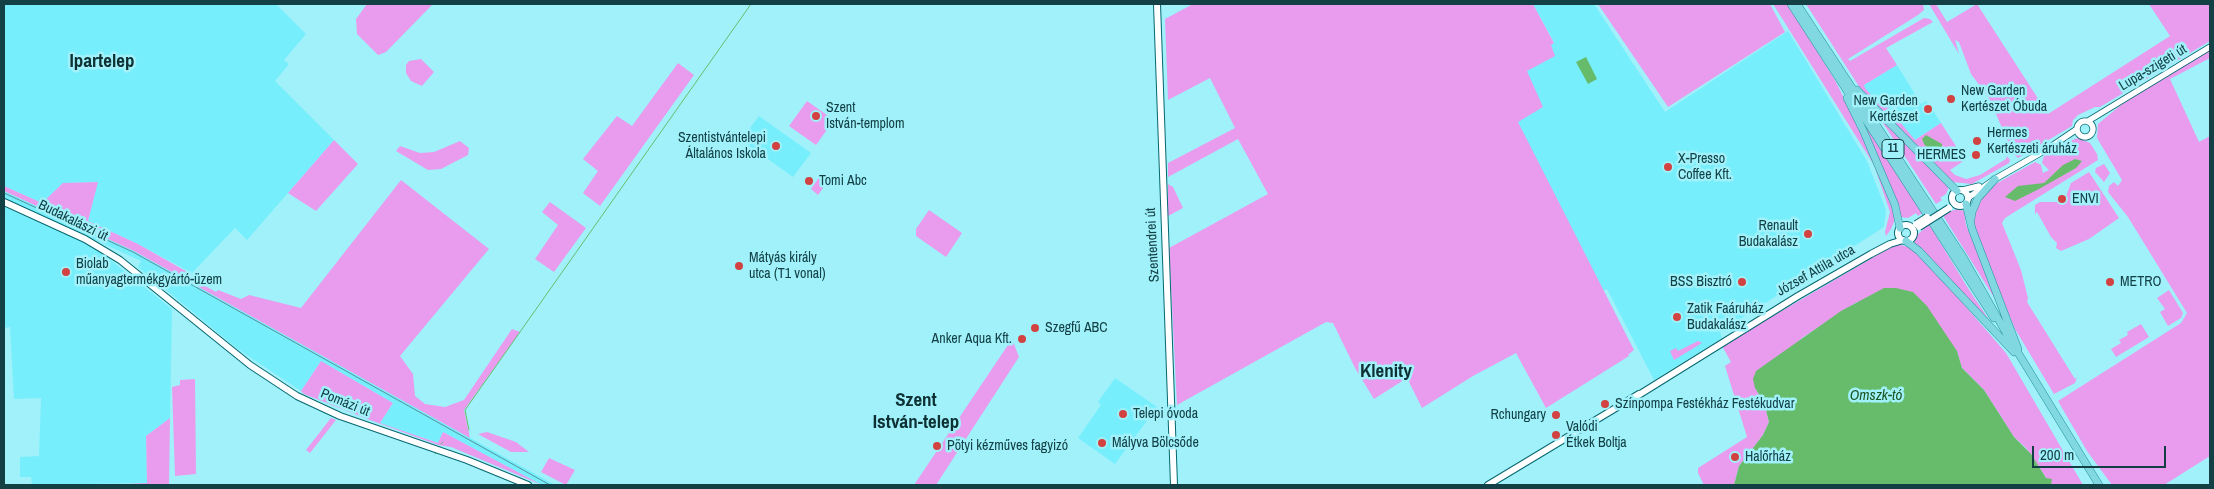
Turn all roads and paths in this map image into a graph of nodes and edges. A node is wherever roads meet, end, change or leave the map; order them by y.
1 (1157, 4) edge
2 (1791, 4) edge
3 (1797, 4) edge
4 (2210, 47) edge
5 (1843, 81) junction
6 (2109, 110) junction
7 (2088, 121) junction
8 (2077, 129) junction
9 (2094, 129) junction
10 (2081, 136) junction
11 (2049, 148) junction
12 (1995, 179) junction
13 (1960, 191) junction
14 (1967, 201) junction
15 (4, 202) edge
16 (1951, 204) junction
17 (1915, 226) junction
18 (1972, 229) junction
19 (1899, 230) junction
20 (1904, 241) junction
21 (1871, 254) junction
22 (175, 303) joint
23 (2021, 359) junction
24 (2096, 484) edge
25 (528, 485) edge
26 (1174, 485) edge
27 (1488, 485) edge

1 - 26 main road, Szentendrei út
2 - 5 main road, 11
3 - 5 main road, 11
4 - 6 street, Lupa-szigeti út
5 - 13 main road
5 - 19 main road
5 - 23 main road, 11
6 - 7 street, Lupa-szigeti út
6 - 9 street, Lupa-szigeti út
7 - 8 street, Lupa-szigeti út
7 - 9 street
8 - 10 street
8 - 11 street, Lupa-szigeti út
9 - 10 street, Lupa-szigeti út
10 - 11 street, Lupa-szigeti út
11 - 12 street, Lupa-szigeti út
12 - 13 street, Lupa-szigeti út
12 - 14 street, Lupa-szigeti út
12 - 18 main road
13 - 14 main road
13 - 16 main road
14 - 16 main road
14 - 18 main road
15 - 22 main road, Budakalászi út
16 - 17 main road, bridge
17 - 19 main road
17 - 20 main road
18 - 23 main road
19 - 20 main road
19 - 21 main road, József Attila utca
20 - 21 main road, József Attila utca
20 - 23 main road
21 - 27 main road, József Attila utca
22 - 25 main road, Pomázi út
23 - 24 main road, 11

